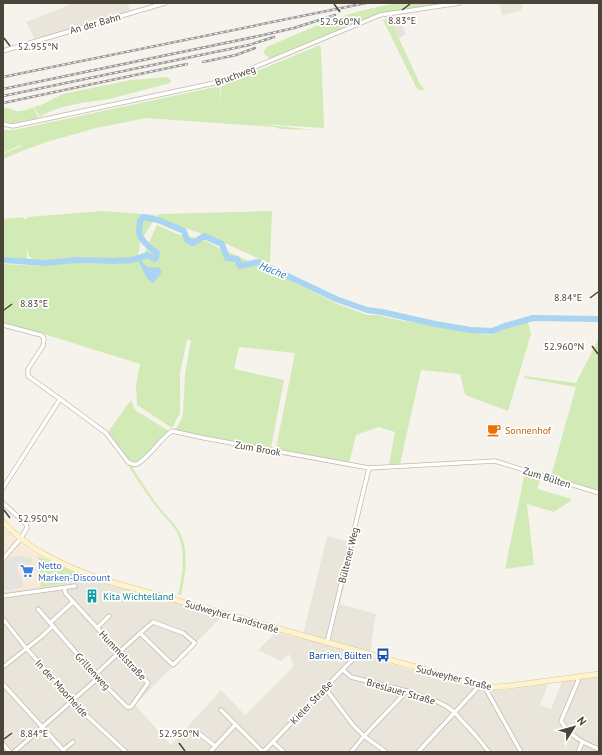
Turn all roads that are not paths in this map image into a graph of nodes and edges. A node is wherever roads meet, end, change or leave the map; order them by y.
1 (164, 3) edge
2 (460, 3) edge
3 (3, 51) edge
4 (3, 124) edge
5 (3, 325) edge
6 (60, 399) junction
7 (495, 461) joint
8 (369, 468) junction
9 (3, 488) edge
10 (599, 493) edge
11 (3, 503) edge
12 (3, 522) edge
13 (21, 538) junction
14 (3, 559) edge
15 (75, 586) dead end
16 (64, 588) junction
17 (3, 596) edge
18 (74, 602) junction
19 (38, 609) dead end
20 (109, 616) dead end
21 (3, 619) edge
22 (51, 625) junction
23 (97, 628) junction
24 (140, 633) junction
25 (327, 643) junction
26 (26, 648) junction
27 (357, 651) junction
28 (119, 652) junction
29 (3, 667) edge
30 (343, 670) junction
31 (599, 674) edge
32 (96, 676) junction
33 (577, 677) junction
34 (148, 683) joint
35 (3, 684) edge
36 (480, 685) junction
37 (487, 686) junction
38 (325, 688) junction
39 (406, 691) junction
40 (72, 701) junction
41 (221, 710) dead end
42 (454, 712) junction
43 (235, 725) junction
44 (42, 727) junction
45 (198, 732) dead end
46 (364, 736) junction
47 (73, 742) dead end
48 (273, 742) junction
49 (582, 743) junction
50 (3, 744) edge
51 (215, 746) junction
52 (599, 749) edge
53 (64, 751) edge
54 (10, 752) edge
55 (14, 752) edge
56 (126, 752) edge
57 (210, 752) edge
58 (263, 752) edge
59 (284, 752) edge
60 (350, 752) edge
61 (386, 752) edge
62 (418, 752) edge
63 (489, 752) edge
64 (521, 752) edge
65 (578, 752) edge

1 - 3 street, An der Bahn
2 - 4 street, Bruchweg
5 - 6 street, Zum Brook
6 - 8 street, Zum Brook
6 - 9 street
7 - 8 street, Zum Brook
7 - 10 street, Zum Bülten
8 - 25 street, Bültener Weg
11 - 13 street
12 - 13 main road, Sudweyher Landstraße
13 - 14 street
13 - 25 main road, Sudweyher Landstraße
15 - 16 street
16 - 17 street
16 - 18 street, Hummelstraße
18 - 22 street
18 - 23 street, Hummelstraße
19 - 22 street, Grillenweg
20 - 23 street, Hummelstraße
21 - 26 street, In der Moorheide
22 - 26 street
22 - 32 street, Grillenweg
23 - 28 street, Hummelstraße
24 - 24 street
24 - 28 street
25 - 27 main road, Sudweyher Landstraße
26 - 29 street
26 - 40 street, In der Moorheide
27 - 30 street, Kieler Straße
27 - 36 main road, Sudweyher Straße
28 - 32 street
28 - 34 street, Hummelstraße
30 - 38 street, Kieler Straße
30 - 39 street, Breslauer Straße
31 - 33 main road, Sudweyher Straße
32 - 34 street, Grillenweg
32 - 40 street
33 - 37 main road, Sudweyher Straße
33 - 49 street
35 - 44 street
36 - 37 main road, Sudweyher Straße
36 - 42 street
37 - 64 street
38 - 46 street
38 - 48 street, Kieler Straße
39 - 42 street, Breslauer Straße
39 - 46 street
40 - 44 street
40 - 56 street, In der Moorheide
41 - 43 street
42 - 62 street
42 - 63 street, Breslauer Straße
43 - 51 street
43 - 58 street
44 - 53 street
44 - 55 street
45 - 51 street
46 - 60 street
46 - 61 street
47 - 53 street
48 - 58 street, Kieler Straße
48 - 59 street
49 - 52 street
49 - 65 street
50 - 54 street
51 - 57 street

